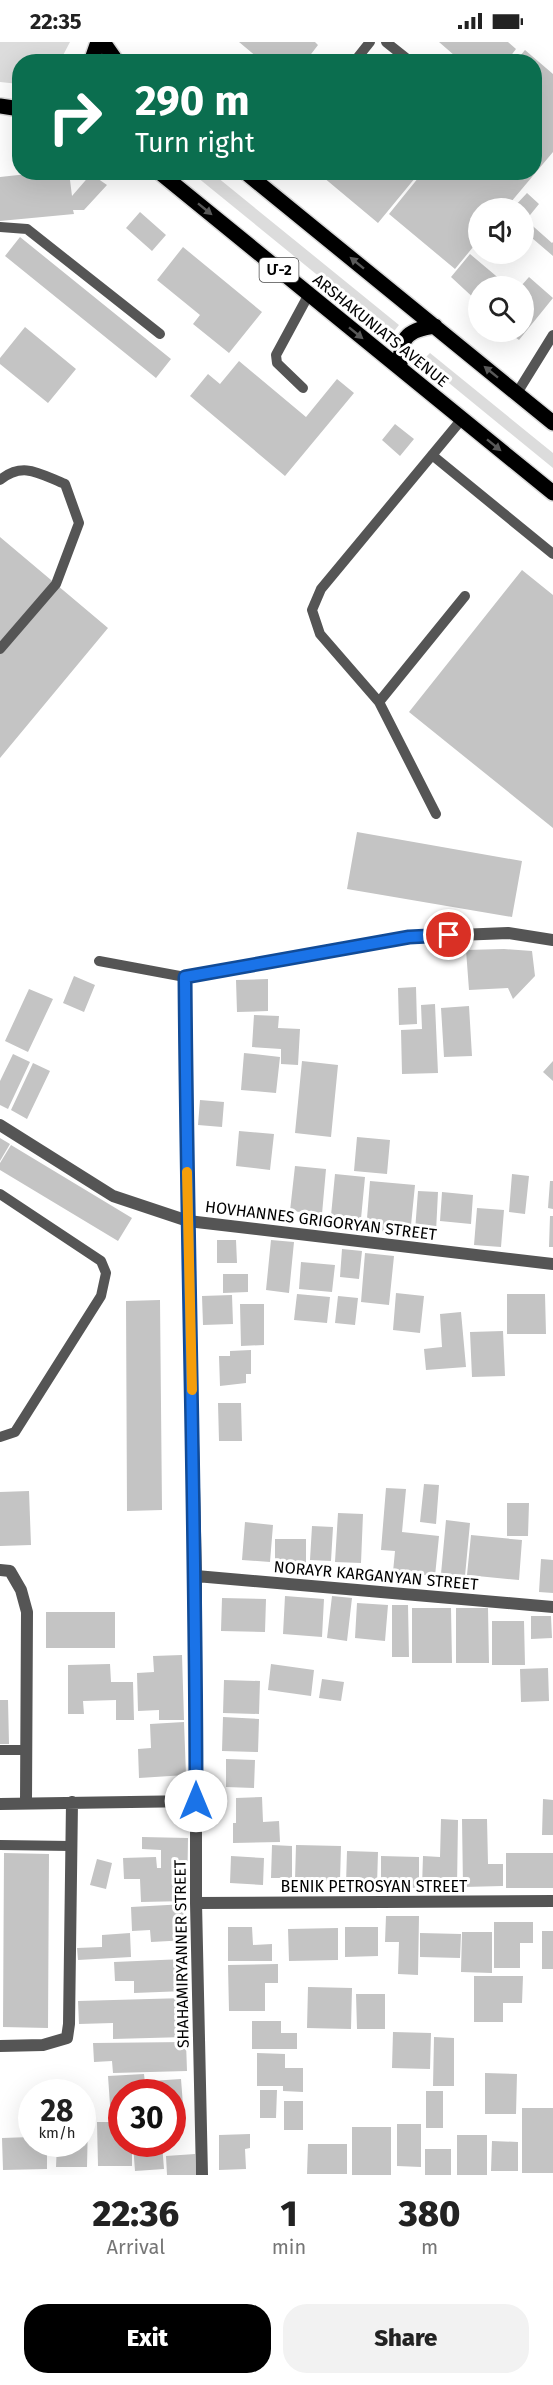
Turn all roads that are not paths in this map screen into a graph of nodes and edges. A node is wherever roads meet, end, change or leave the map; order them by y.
1 (370, 42) edge
2 (386, 42) edge
3 (360, 54) edge
4 (401, 54) edge
5 (169, 180) edge
6 (261, 180) edge
7 (0, 226) edge
8 (309, 294) junction
9 (435, 326) junction
10 (160, 334) dead end
11 (553, 334) edge
12 (400, 368) junction
13 (303, 388) dead end
14 (517, 393) junction
15 (462, 419) junction
16 (553, 423) edge
17 (432, 455) junction
18 (0, 480) edge
19 (553, 493) edge
20 (553, 554) edge
21 (465, 596) dead end
22 (0, 649) edge
23 (379, 702) junction
24 (436, 814) dead end
25 (553, 940) edge
26 (99, 961) dead end
27 (185, 977) junction
28 (0, 1125) edge
29 (0, 1194) edge
30 (188, 1221) junction
31 (553, 1264) edge
32 (0, 1437) edge
33 (0, 1570) edge
34 (196, 1576) junction
35 (553, 1607) edge
36 (0, 1750) edge
37 (25, 1750) junction
38 (196, 1801) junction
39 (72, 1802) junction
40 (26, 1803) junction
41 (0, 1804) edge
42 (0, 1845) edge
43 (71, 1846) junction
44 (553, 1901) edge
45 (196, 1904) junction
46 (0, 2046) edge
47 (202, 2175) edge

1 - 3 lane
2 - 4 lane
5 -> 8 main road, ARSHAKUNIATS AVENUE / Մ-2
9 -> 6 main road
7 - 10 lane
8 -> 12 main road, ARSHAKUNIATS AVENUE / Մ-2
8 - 13 lane
9 - 12 main road
14 -> 9 main road
11 - 14 lane
12 - 15 main road, ARSHAKUNIATS AVENUE / Մ-2
14 - 16 main road
15 - 17 lane
15 -> 19 main road, ARSHAKUNIATS AVENUE / Մ-2
17 - 20 lane
17 - 23 lane
18 - 22 lane
21 - 23 lane
23 - 24 lane
25 - 27 street
26 - 27 lane
27 - 30 street, SHAHAMIRYANNER STREET
28 - 30 street, HOVHANNES GRIGORYAN STREET
29 - 32 lane
30 - 31 street, HOVHANNES GRIGORYAN STREET
30 - 34 street, SHAHAMIRYANNER STREET
33 - 37 street
34 - 35 street, NORAYR KARGANYAN STREET
34 - 38 street, SHAHAMIRYANNER STREET
36 - 37 lane
37 - 40 street
38 - 39 street
38 - 45 street, SHAHAMIRYANNER STREET
39 - 40 street
39 - 43 street
40 - 41 street
42 - 43 lane
43 - 46 street
44 - 45 street, BENIK PETROSYAN STREET
45 - 47 street, SHAHAMIRYANNER STREET

